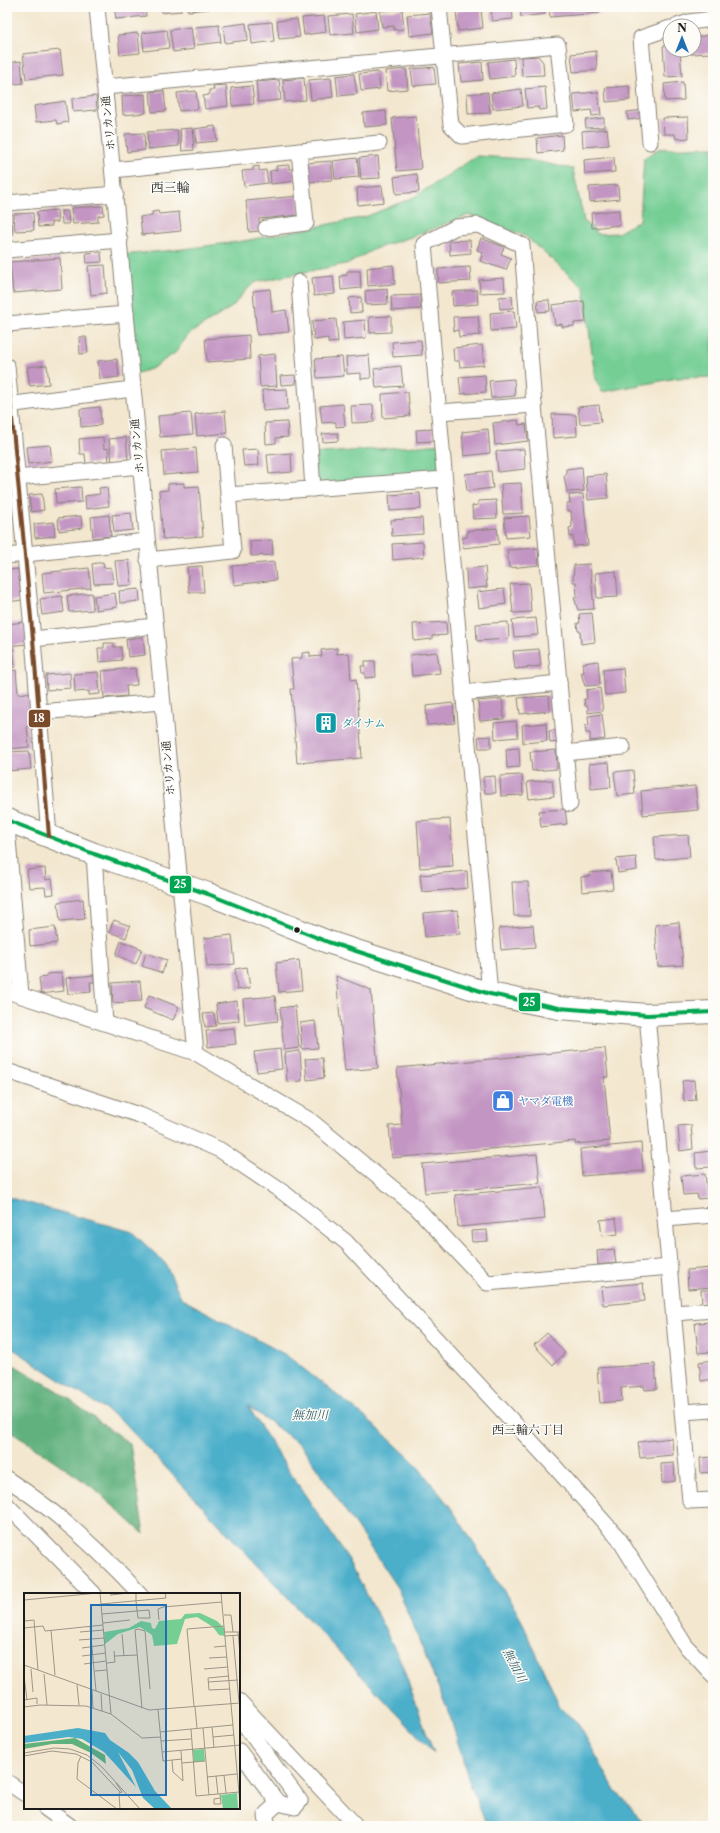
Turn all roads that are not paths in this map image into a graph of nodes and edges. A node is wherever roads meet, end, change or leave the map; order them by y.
1 (97, 7) edge
2 (439, 7) edge
3 (713, 19) edge
4 (702, 20) edge
5 (662, 31) edge
6 (444, 54) junction
7 (105, 87) junction
8 (650, 142) dead end
9 (379, 143) dead end
10 (299, 151) junction
11 (113, 170) junction
12 (116, 194) junction
13 (7, 203) edge
14 (266, 228) dead end
15 (120, 240) junction
16 (7, 250) edge
17 (299, 282) dead end
18 (126, 314) junction
19 (7, 324) edge
20 (7, 366) edge
21 (132, 389) junction
22 (9, 404) edge
23 (534, 406) junction
24 (439, 412) junction
25 (224, 445) dead end
26 (140, 466) junction
27 (12, 479) edge
28 (444, 479) junction
29 (313, 489) junction
30 (228, 495) junction
31 (146, 541) junction
32 (25, 554) junction
33 (7, 556) edge
34 (148, 560) junction
35 (155, 626) junction
36 (33, 639) junction
37 (559, 683) junction
38 (463, 693) junction
39 (162, 702) junction
40 (39, 712) junction
41 (624, 747) dead end
42 (565, 753) junction
43 (570, 804) dead end
44 (7, 820) edge
45 (7, 827) edge
46 (49, 836) junction
47 (94, 854) junction
48 (179, 884) junction
49 (14, 993) edge
50 (490, 994) junction
51 (713, 1012) edge
52 (647, 1015) junction
53 (105, 1023) junction
54 (196, 1053) junction
55 (7, 1071) edge
56 (713, 1215) edge
57 (666, 1219) junction
58 (670, 1267) junction
59 (713, 1310) edge
60 (674, 1314) junction
61 (713, 1410) edge
62 (683, 1412) junction
63 (7, 1479) edge
64 (713, 1500) edge
65 (7, 1506) edge
66 (93, 1593) edge
67 (139, 1593) edge
68 (713, 1675) edge
69 (240, 1702) edge
70 (240, 1718) edge
71 (240, 1751) edge
72 (7, 1782) edge
73 (24, 1793) edge
74 (278, 1803) junction
75 (46, 1809) edge
76 (70, 1826) edge
77 (267, 1826) edge
78 (356, 1826) edge

1 - 7 street, ホリカン通
2 - 6 street
3 - 4 street
5 - 8 street
6 - 6 street
6 - 7 street
7 - 11 street, ホリカン通
9 - 10 street
10 - 11 street
10 - 14 street
11 - 12 street, ホリカン通
12 - 13 street
12 - 15 street, ホリカン通
15 - 16 street
15 - 18 street, ホリカン通
17 - 29 street
18 - 19 street
18 - 21 street, ホリカン通
20 - 22 street
21 - 22 street
21 - 26 street, ホリカン通
22 - 27 street
23 - 24 street
23 - 24 street
23 - 37 street
24 - 28 street
25 - 30 street
26 - 27 street
26 - 31 street, ホリカン通
27 - 32 street
28 - 29 street
28 - 38 street
29 - 30 street
30 - 34 street
31 - 32 street
31 - 34 street, ホリカン通
32 - 33 street
32 - 36 street
34 - 35 street, ホリカン通
35 - 36 street
35 - 39 street, ホリカン通
36 - 40 street
37 - 38 street
37 - 42 street
38 - 50 street
39 - 40 street
39 - 48 street, ホリカン通
40 - 46 street
41 - 42 street
42 - 43 street
44 - 46 highway
45 - 49 street
46 - 47 highway
47 - 48 highway
47 - 53 street
48 - 50 highway
48 - 54 street, ホリカン通
49 - 53 street
50 - 52 highway
51 - 52 highway
52 - 57 street
53 - 54 street
54 - 58 street
55 - 68 street
56 - 57 street
57 - 58 street
58 - 60 street
59 - 60 street
60 - 62 street
61 - 62 street
62 - 64 street
63 - 67 street
65 - 66 street
69 - 78 street
70 - 74 street
71 - 74 street
72 - 73 street
74 - 77 street
75 - 76 street

